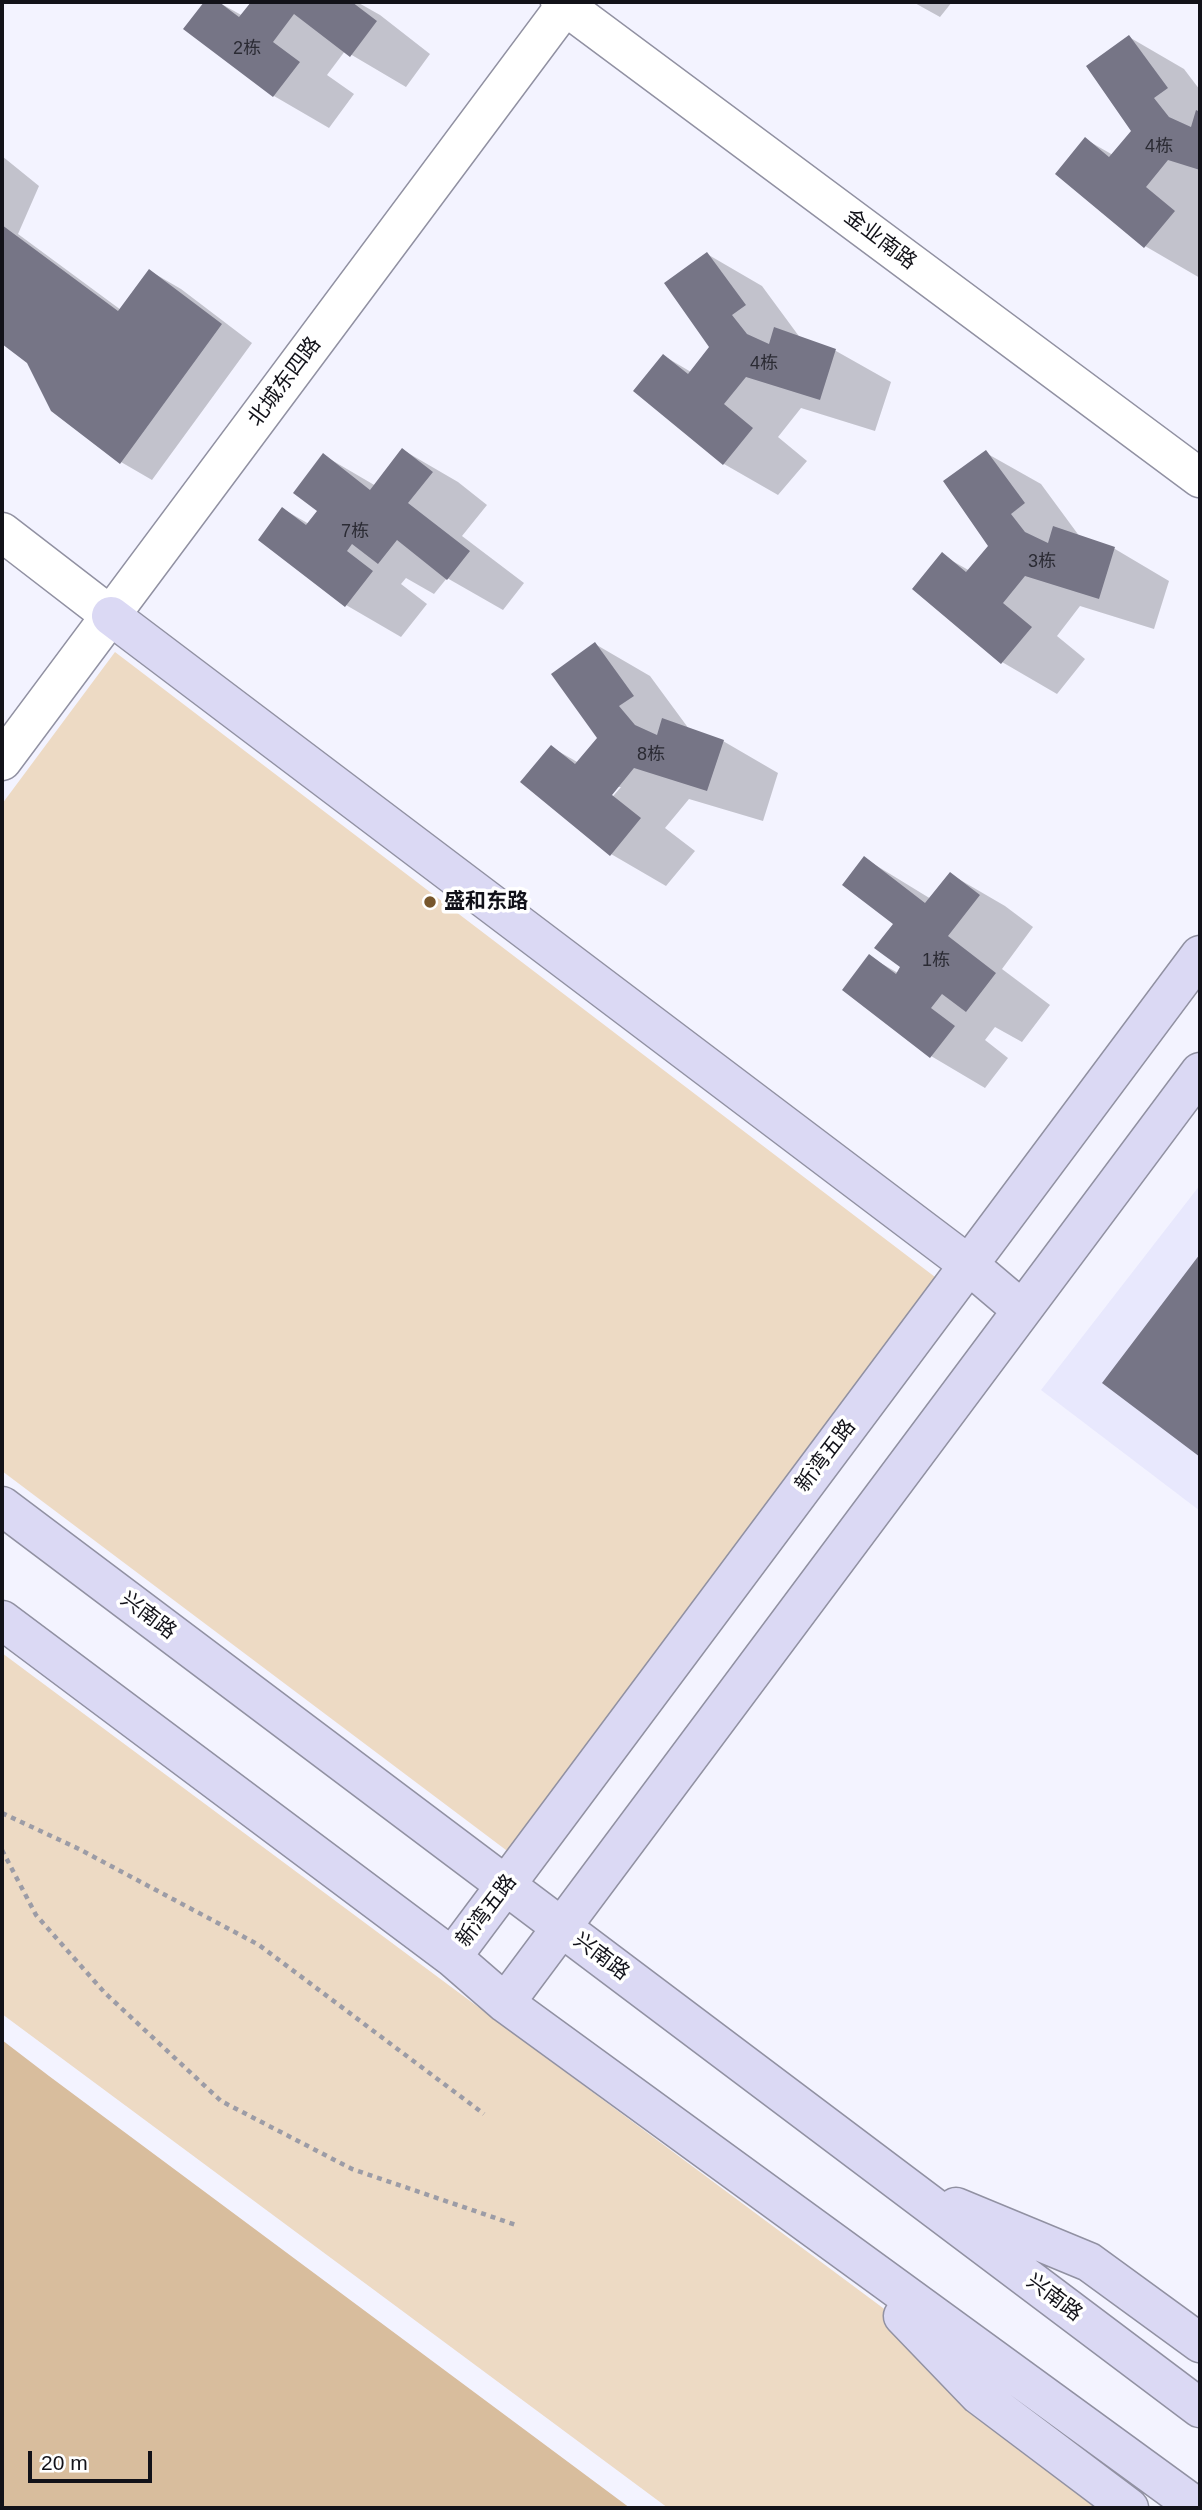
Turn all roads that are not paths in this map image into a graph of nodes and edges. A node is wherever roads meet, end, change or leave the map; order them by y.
1 (564, 3) edge
2 (1200, 478) edge
3 (2, 533) edge
4 (111, 615) junction
5 (2, 761) edge
6 (1200, 955) edge
7 (1200, 1072) edge
8 (969, 1265) junction
9 (1023, 1310) junction
10 (2, 1506) edge
11 (2, 1620) edge
12 (507, 1884) junction
13 (561, 1927) junction
14 (452, 1957) junction
15 (505, 2003) junction
16 (907, 2187) junction
17 (834, 2244) junction
18 (1200, 2343) edge
19 (1200, 2408) edge
20 (1129, 2508) edge
21 (1198, 2508) edge

1 - 2 street, 金业南路
1 - 4 street, 北城东四路
3 - 4 street
4 - 5 street, 北城东四路
4 - 8 street
6 - 8 street, 新湾五路
7 - 9 street
8 - 9 street
8 - 12 street, 新湾五路
9 - 13 street
10 - 12 street, 兴南路
11 - 14 street
12 - 13 street, 兴南路
12 - 14 street, 新湾五路
13 - 15 street
13 - 16 street, 兴南路
14 - 15 street
15 - 17 street
16 - 18 street
16 - 19 street, 兴南路
17 - 20 street
17 - 21 street

